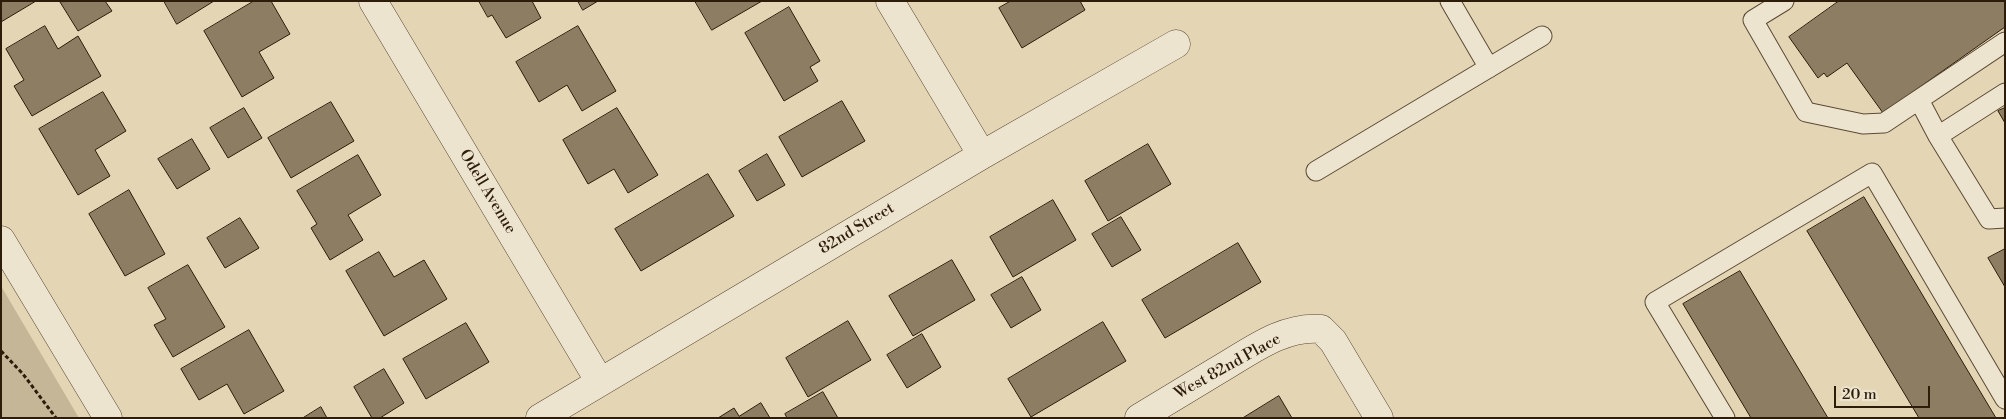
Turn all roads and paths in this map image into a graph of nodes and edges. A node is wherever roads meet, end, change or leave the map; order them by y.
1 (373, 1) edge
2 (890, 1) edge
3 (1450, 1) edge
4 (1784, 1) edge
5 (1542, 36) dead end
6 (2005, 42) edge
7 (1176, 44) dead end
8 (1489, 68) junction
9 (2005, 93) edge
10 (1919, 100) junction
11 (1938, 136) junction
12 (982, 155) junction
13 (1316, 170) dead end
14 (2005, 218) edge
15 (1, 240) edge
16 (1, 350) edge
17 (600, 382) junction
18 (2005, 399) edge
19 (56, 418) edge
20 (108, 418) edge
21 (540, 418) edge
22 (1138, 418) edge
23 (1379, 418) edge
24 (1725, 418) edge

1 - 17 street, Odell Avenue
2 - 12 street
3 - 8 lane
4 - 10 lane
5 - 8 lane
6 - 10 lane
7 - 12 street, 82nd Street
8 - 13 lane
9 - 11 lane
10 - 11 lane
11 - 14 lane
12 - 17 street, 82nd Street
15 - 20 street
16 - 19 path
17 - 21 street, 82nd Street
18 - 24 lane
22 - 23 street, West 82nd Place

